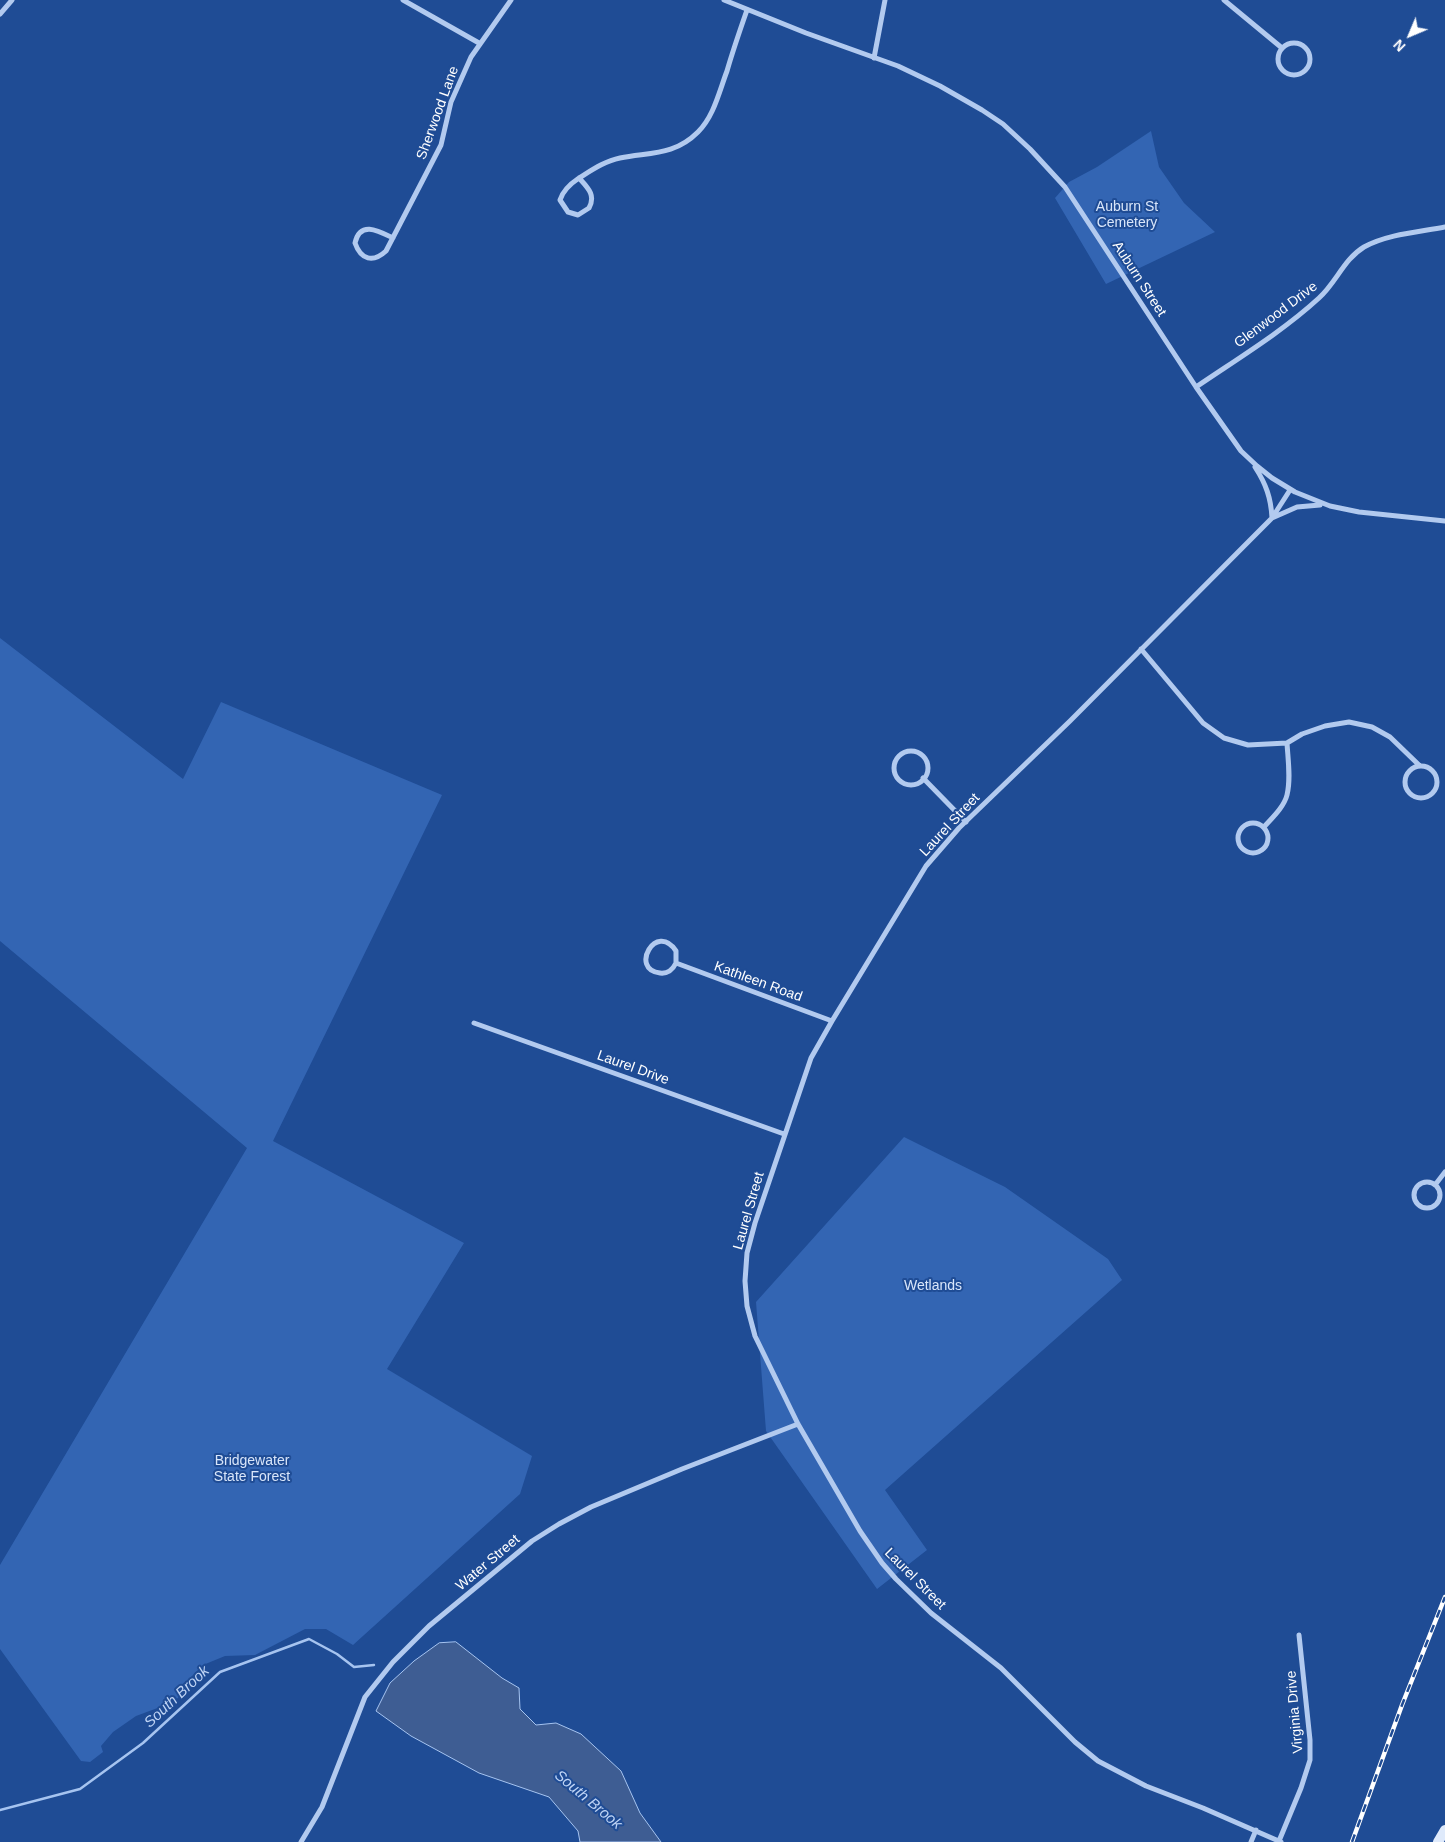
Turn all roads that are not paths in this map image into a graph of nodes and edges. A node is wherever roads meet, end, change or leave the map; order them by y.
1 (12, 0) edge
2 (403, 0) edge
3 (510, 0) edge
4 (724, 0) edge
5 (885, 0) edge
6 (1224, 0) edge
7 (747, 10) junction
8 (0, 14) edge
9 (479, 43) junction
10 (1282, 48) junction
11 (874, 58) junction
12 (579, 178) junction
13 (1445, 227) edge
14 (393, 238) junction
15 (1196, 387) junction
16 (1249, 459) junction
17 (1290, 490) junction
18 (1324, 504) junction
19 (1272, 518) junction
20 (1445, 521) edge
21 (1141, 649) junction
22 (1287, 744) junction
23 (1420, 766) junction
24 (923, 778) junction
25 (966, 822) junction
26 (1264, 827) junction
27 (676, 963) junction
28 (832, 1021) junction
29 (474, 1023) dead end
30 (784, 1134) junction
31 (1445, 1172) edge
32 (1435, 1185) junction
33 (798, 1424) junction
34 (1299, 1635) dead end
35 (1256, 1830) junction
36 (1445, 1830) edge
37 (1280, 1841) edge
38 (302, 1842) edge
39 (1251, 1842) edge
40 (1438, 1842) edge

1 - 8 street
2 - 9 street
3 - 9 street, Sherwood Lane
4 - 7 street, Auburn Street
5 - 11 street
6 - 10 street
7 - 11 street, Auburn Street
7 - 12 street
9 - 14 street, Sherwood Lane
10 - 10 street
11 - 15 street, Auburn Street
12 - 12 street
13 - 15 street, Glenwood Drive
14 - 14 street, Sherwood Lane
15 - 16 street, Auburn Street
16 - 17 street, Auburn Street
16 - 19 street
17 - 18 street, Auburn Street
17 - 19 street, Laurel Street
18 - 19 street, Laurel Street
18 - 20 street, Auburn Street
19 - 21 street, Laurel Street
21 - 22 street
21 - 25 street, Laurel Street
22 - 23 street
22 - 26 street
23 - 23 street
24 - 24 street
24 - 25 street
25 - 28 street, Laurel Street
26 - 26 street
27 - 27 street
27 - 28 street, Kathleen Road
28 - 30 street, Laurel Street
29 - 30 street, Laurel Drive
30 - 33 street, Laurel Street
31 - 32 street
32 - 32 street
33 - 35 street, Laurel Street
33 - 38 street, Water Street
34 - 37 street, Virginia Drive
35 - 37 street, Laurel Street
35 - 39 street
36 - 40 main road

